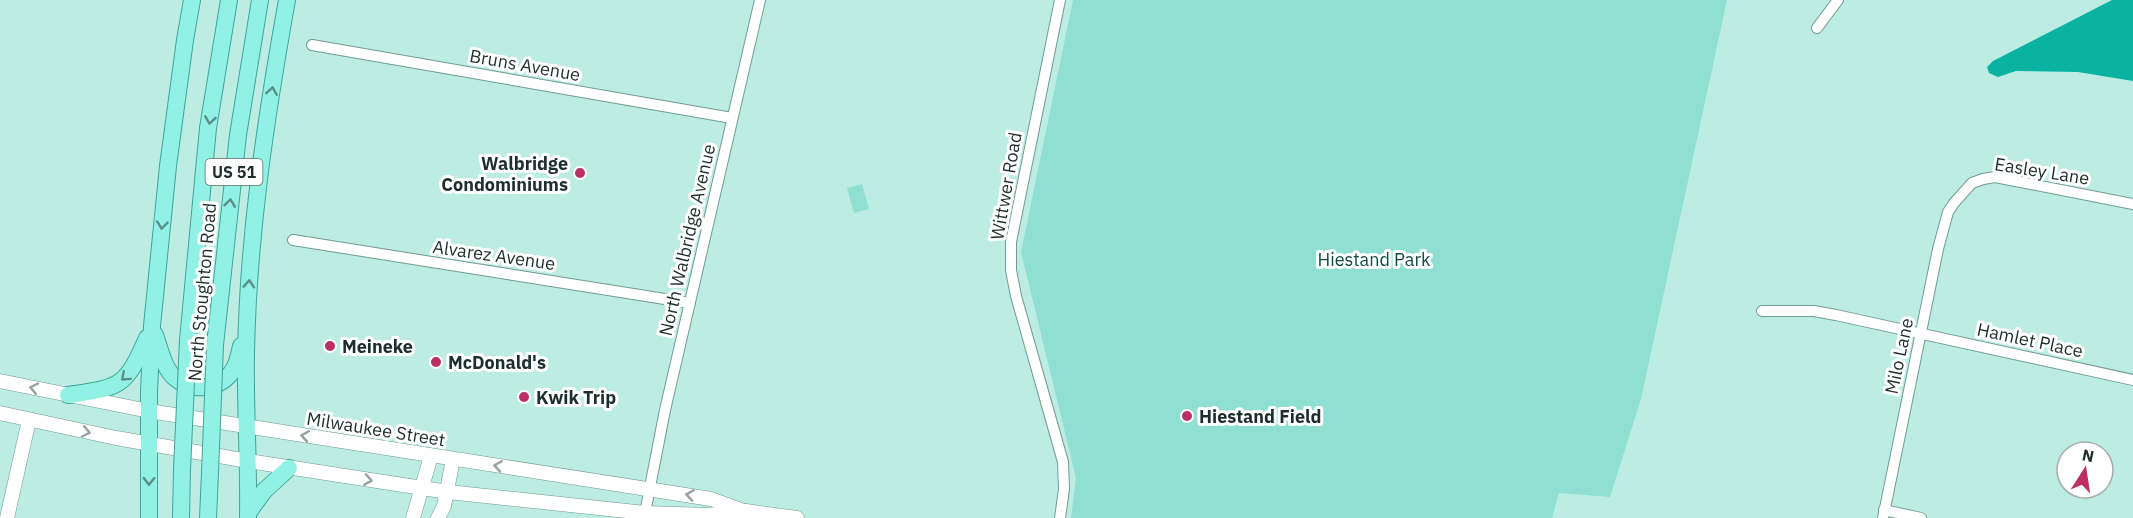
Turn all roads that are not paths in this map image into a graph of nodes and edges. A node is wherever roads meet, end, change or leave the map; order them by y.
1 (192, 0) edge
2 (229, 0) edge
3 (260, 0) edge
4 (287, 0) edge
5 (760, 0) edge
6 (1060, 0) edge
7 (1838, 0) edge
8 (1817, 28) dead end
9 (312, 45) dead end
10 (732, 118) junction
11 (1954, 203) joint
12 (2133, 204) edge
13 (293, 240) dead end
14 (690, 303) junction
15 (1762, 311) dead end
16 (247, 322) junction
17 (152, 326) junction
18 (1920, 333) junction
19 (2133, 380) edge
20 (0, 381) edge
21 (68, 395) junction
22 (149, 411) junction
23 (0, 413) edge
24 (29, 420) junction
25 (246, 426) junction
26 (150, 444) junction
27 (431, 456) junction
28 (453, 459) junction
29 (248, 461) junction
30 (289, 468) junction
31 (423, 489) junction
32 (649, 489) junction
33 (448, 492) junction
34 (746, 512) junction
35 (1884, 514) edge
36 (248, 516) edge
37 (644, 516) edge
38 (7, 518) edge
39 (149, 518) edge
40 (181, 518) edge
41 (208, 518) edge
42 (413, 518) edge
43 (438, 518) edge
44 (797, 518) edge
45 (1060, 518) edge
46 (1921, 518) edge

1 -> 17 main road
2 -> 40 main road, North Stoughton Road / US 51, bridge
41 -> 3 main road, North Stoughton Road / US 51, bridge
16 -> 4 main road
5 - 10 street, North Walbridge Avenue
6 - 45 street, Wittwer Road
7 - 8 street
9 - 10 street, Bruns Avenue
10 - 14 street, North Walbridge Avenue
11 - 12 street, Easley Lane
11 - 18 street, Milo Lane
13 - 14 street, Alvarez Avenue
14 - 32 street, North Walbridge Avenue
15 - 18 street, Hamlet Place
16 - 17 main road
16 - 25 main road
17 -> 21 main road
17 - 22 main road
18 - 19 street, Hamlet Place
18 - 35 street, Milo Lane
21 -> 20 street, Milwaukee Street
21 - 22 street, Milwaukee Street
22 - 25 street, Milwaukee Street
22 - 26 main road
23 - 24 street, Milwaukee Street
24 -> 26 street, Milwaukee Street
24 - 38 street
27 -> 25 street, Milwaukee Street
25 - 29 main road
26 - 29 street, Milwaukee Street
26 -> 39 main road
27 - 28 street, Milwaukee Street
27 - 31 street
32 -> 28 street, Milwaukee Street
28 - 33 street
29 - 30 street, Milwaukee Street
29 - 36 main road
30 -> 31 street, Milwaukee Street
30 - 36 main road
31 - 33 street, Milwaukee Street
31 - 42 street
34 -> 32 street, Milwaukee Street
32 - 37 street, North Walbridge Avenue
33 - 37 street, Milwaukee Street
33 - 43 street
34 - 37 street, Milwaukee Street
34 - 44 street, Milwaukee Street
35 - 46 street

